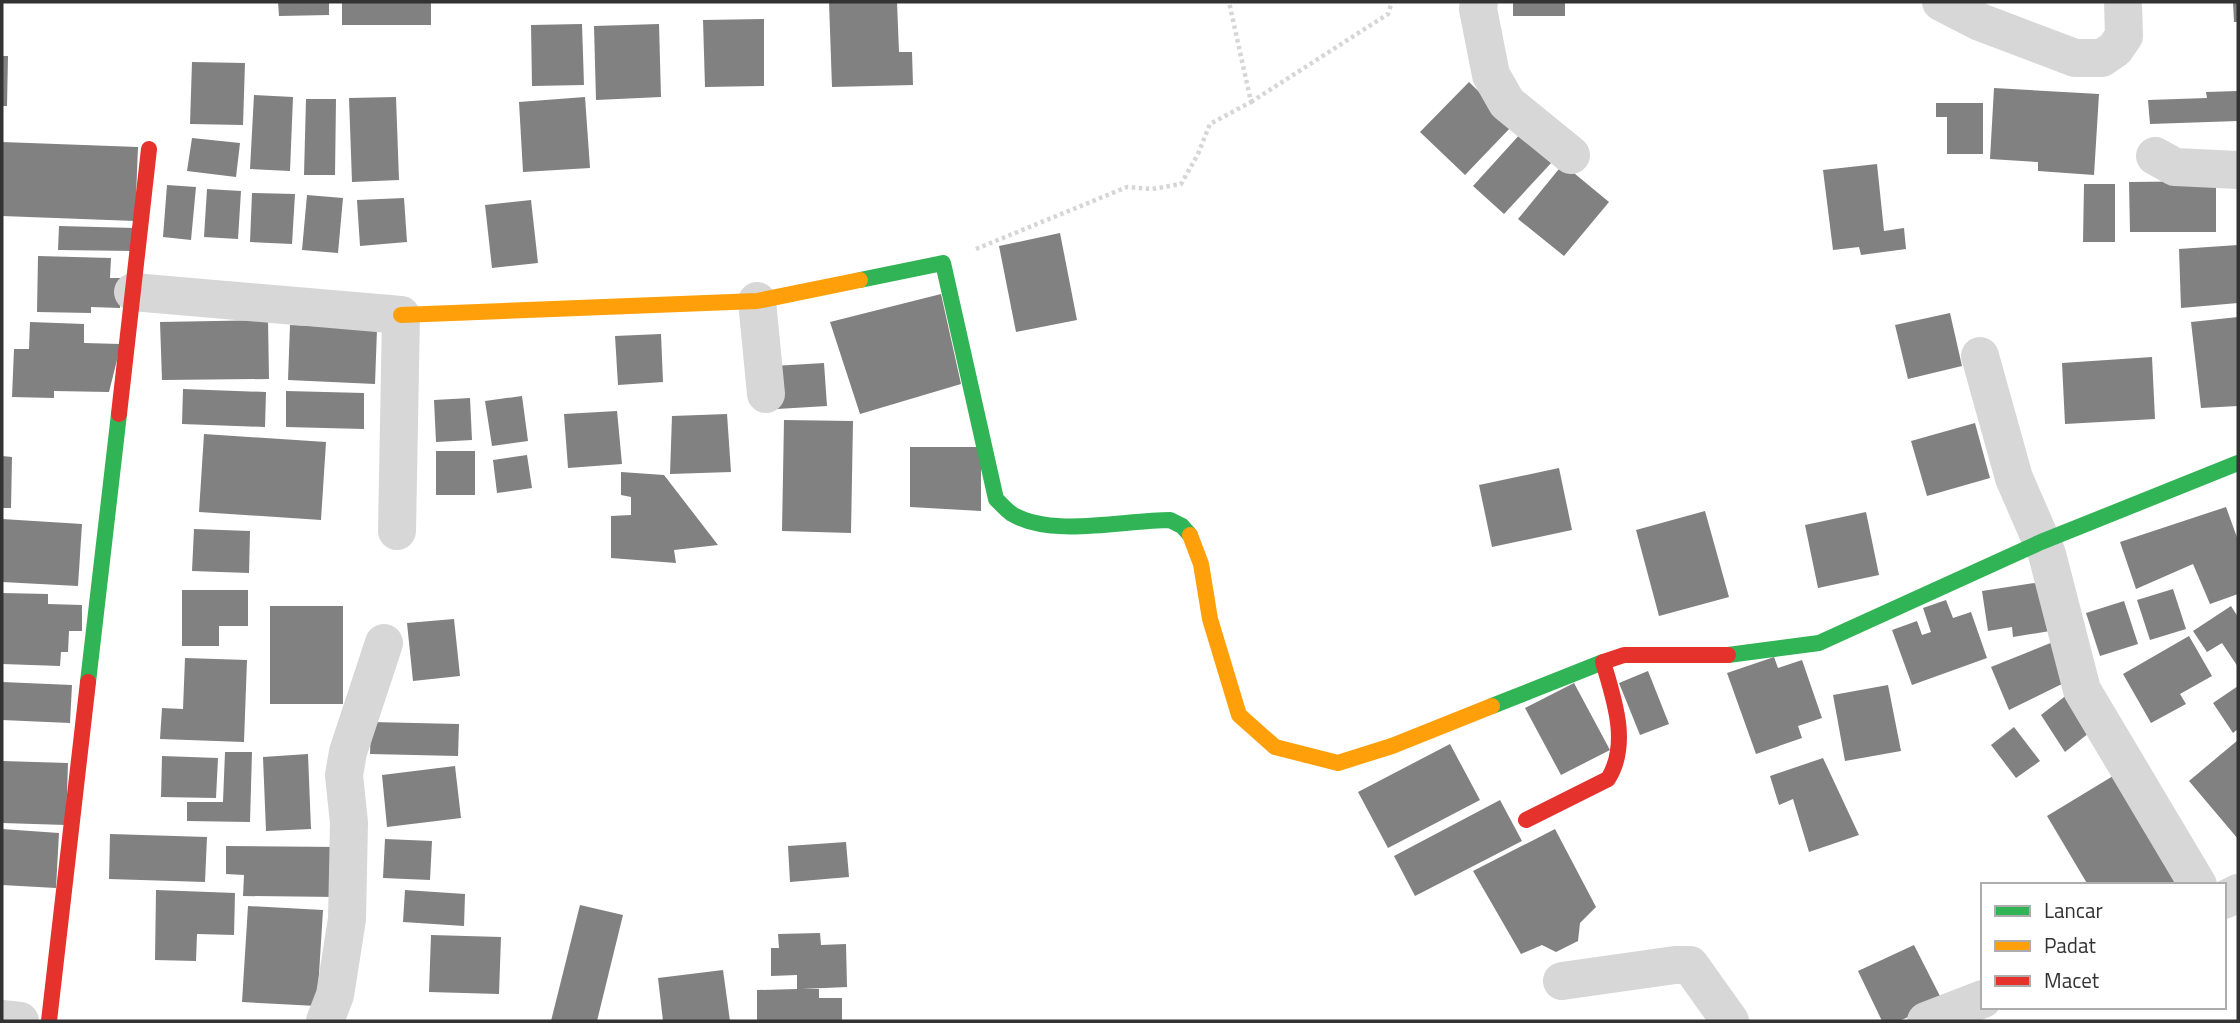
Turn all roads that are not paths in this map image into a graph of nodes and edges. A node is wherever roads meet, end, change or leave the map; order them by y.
1 (1479, 2) edge
2 (1941, 2) edge
3 (2123, 2) edge
4 (149, 149) dead end
5 (1570, 156) dead end
6 (2155, 156) dead end
7 (2238, 170) edge
8 (133, 292) junction
9 (757, 301) junction
10 (401, 315) junction
11 (1980, 356) dead end
12 (766, 394) dead end
13 (2238, 463) edge
14 (397, 531) dead end
15 (2041, 541) junction
16 (384, 643) dead end
17 (1603, 662) junction
18 (1526, 820) dead end
19 (2197, 883) edge
20 (1562, 981) dead end
21 (1981, 1000) edge
22 (2, 1019) edge
23 (20, 1021) edge
24 (49, 1021) edge
25 (325, 1021) edge
26 (1730, 1021) edge
27 (1926, 1021) edge

1 - 5 street
2 - 3 street
4 - 8 street
6 - 7 street
8 - 10 street
8 - 24 street
9 - 10 street
9 - 12 street
9 - 17 street
10 - 14 street
11 - 15 street
13 - 15 street
15 - 17 street
15 - 19 street
16 - 25 street
17 - 18 street
20 - 26 street
21 - 27 street
22 - 23 street

